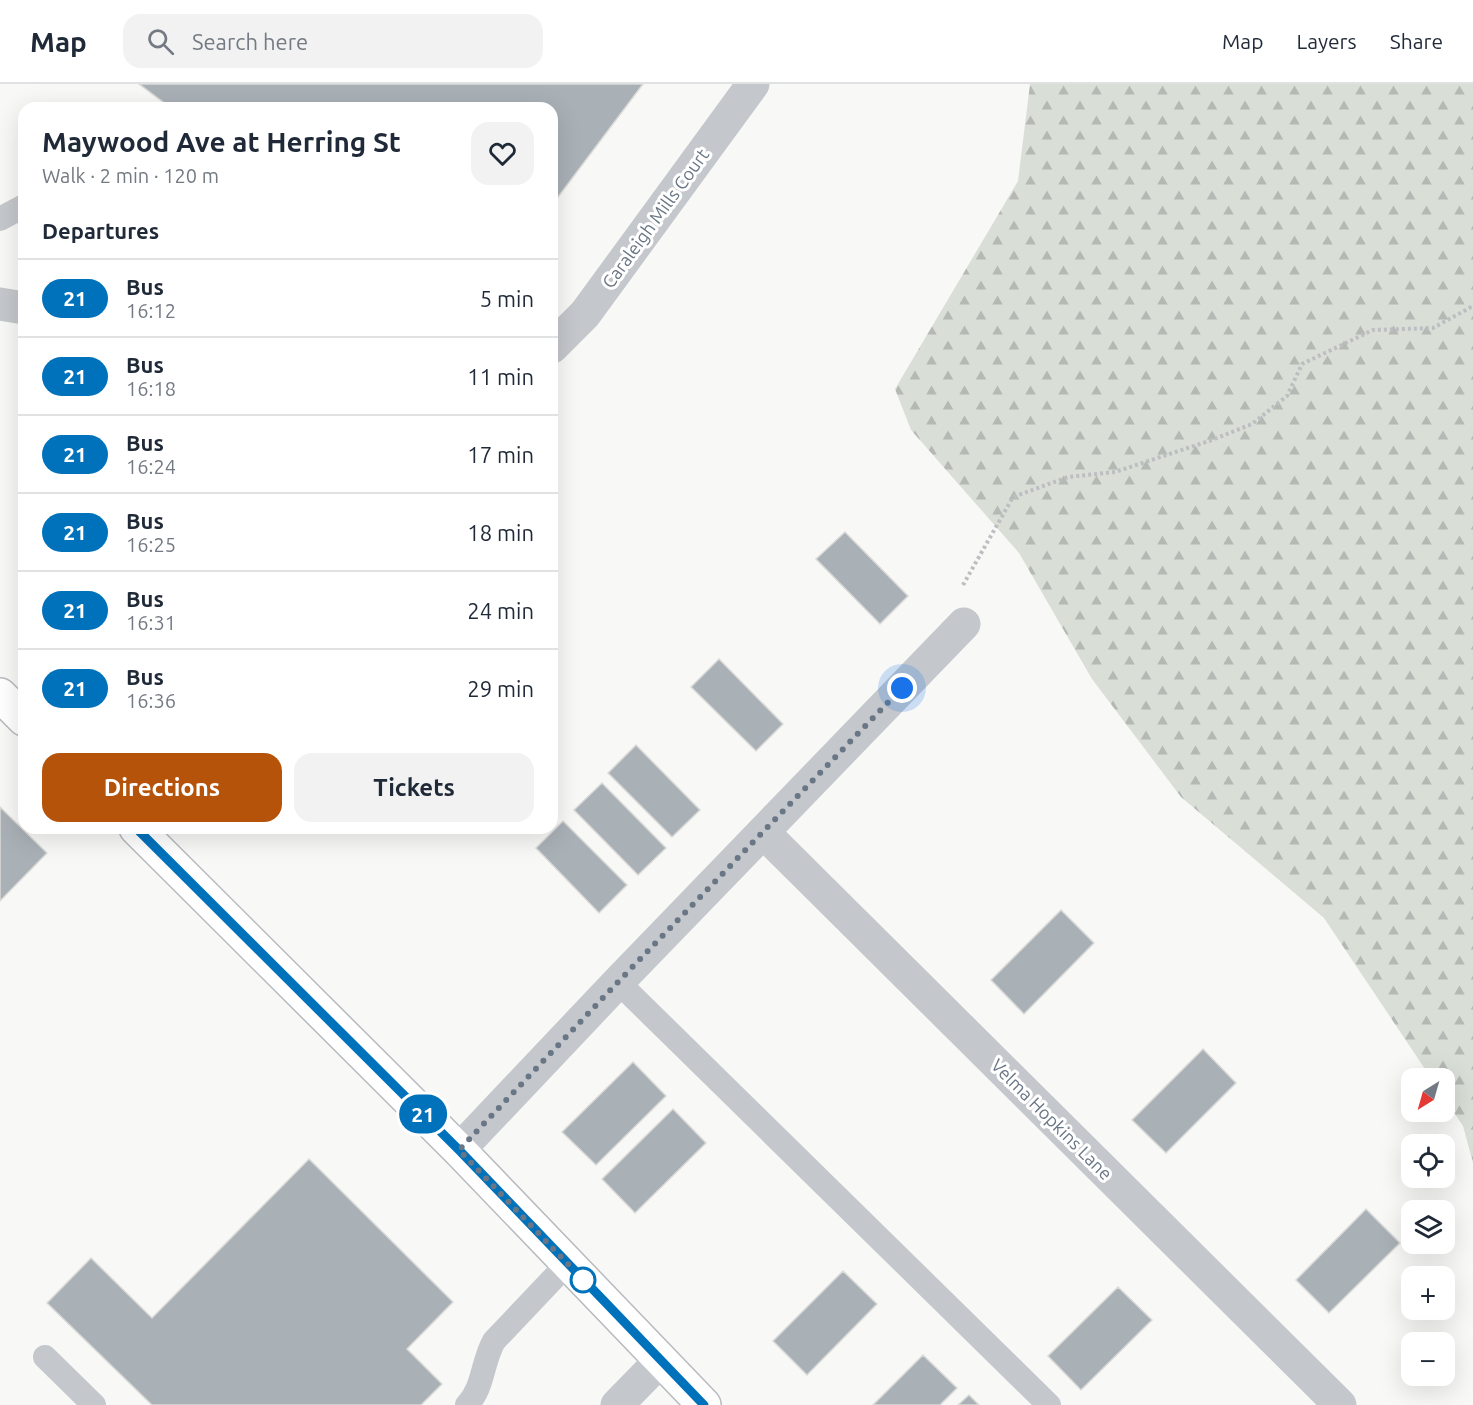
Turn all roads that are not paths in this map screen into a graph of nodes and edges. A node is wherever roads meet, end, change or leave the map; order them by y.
1 (753, 84) edge
2 (18, 209) edge
3 (0, 219) edge
4 (0, 304) edge
5 (18, 307) edge
6 (558, 341) edge
7 (964, 624) dead end
8 (0, 695) edge
9 (18, 712) edge
10 (763, 832) junction
11 (142, 834) edge
12 (618, 982) junction
13 (459, 1150) junction
14 (567, 1264) junction
15 (45, 1357) dead end
16 (660, 1361) junction
17 (472, 1403) edge
18 (93, 1405) edge
19 (617, 1405) edge
20 (704, 1405) edge
21 (1049, 1405) edge
22 (1340, 1405) edge

1 - 6 street, Caraleigh Mills Court
2 - 3 lane
4 - 5 street
7 - 10 street
8 - 9 main road
10 - 12 street
10 - 22 street, Velma Hopkins Lane
11 - 13 main road
12 - 13 street
12 - 21 lane
13 - 14 main road
14 - 16 main road
14 - 17 lane
15 - 18 lane
16 - 19 street
16 - 20 main road

